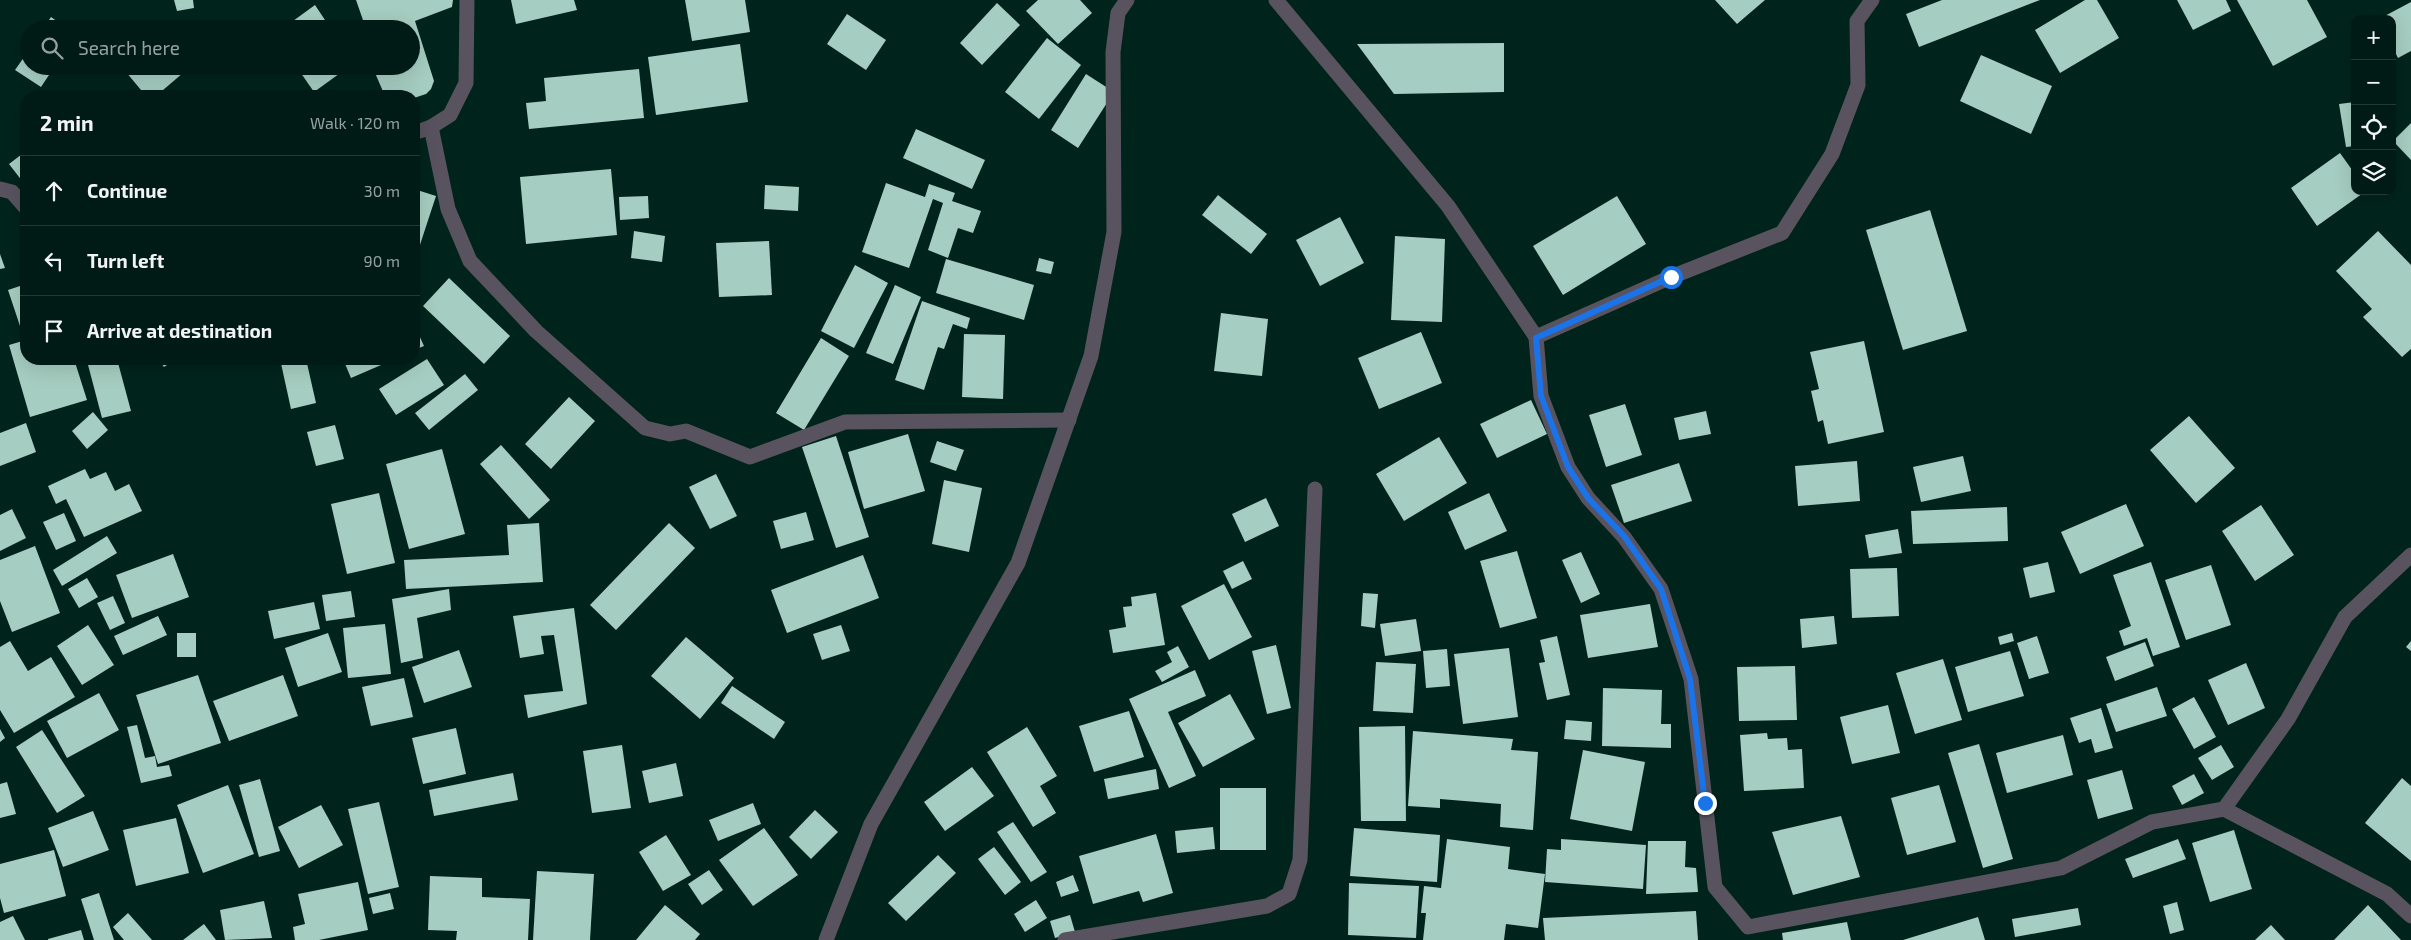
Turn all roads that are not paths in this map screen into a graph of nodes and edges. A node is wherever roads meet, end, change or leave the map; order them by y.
1 (467, 0) edge
2 (1127, 0) edge
3 (1276, 0) edge
4 (1872, 0) edge
5 (431, 128) junction
6 (420, 132) edge
7 (0, 189) edge
8 (20, 201) edge
9 (1536, 338) junction
10 (1069, 420) junction
11 (1315, 489) dead end
12 (2411, 554) edge
13 (2224, 810) junction
14 (2411, 916) edge
15 (826, 940) edge
16 (1065, 940) edge

1 - 5 street
2 - 10 street
3 - 9 street
4 - 9 street
5 - 6 street
5 - 10 street
7 - 8 street
9 - 13 street
10 - 15 street
11 - 16 street
12 - 13 street
13 - 14 street

